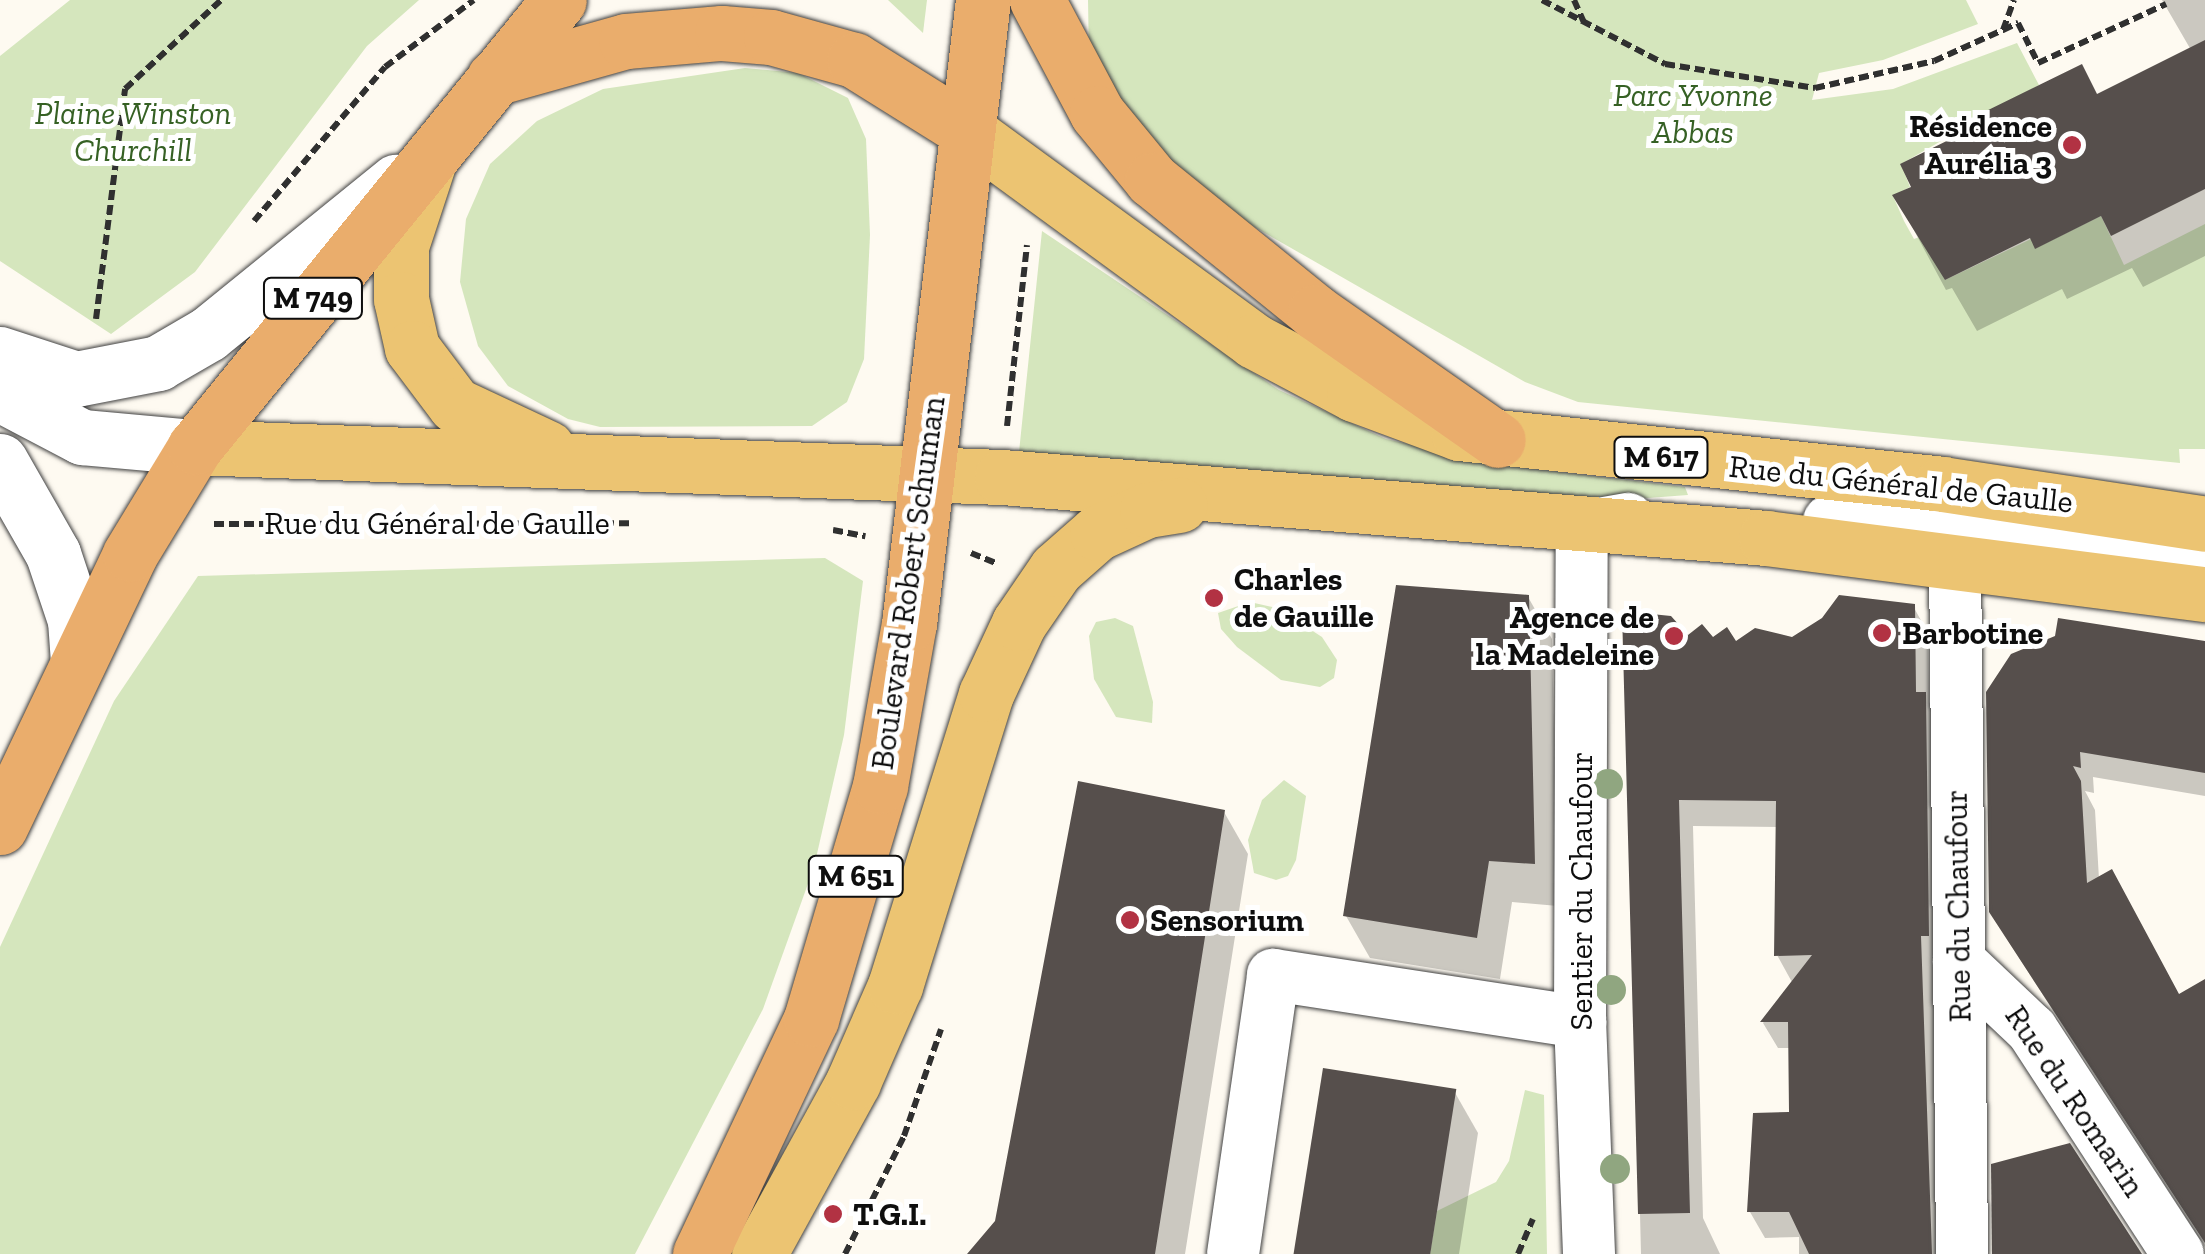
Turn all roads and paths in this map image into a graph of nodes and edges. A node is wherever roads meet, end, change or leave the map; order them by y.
1 (222, 0) edge
2 (474, 0) edge
3 (559, 0) edge
4 (983, 0) edge
5 (1037, 0) edge
6 (1542, 0) edge
7 (1574, 0) edge
8 (2014, 0) edge
9 (2166, 4) dead end
10 (1585, 24) junction
11 (2003, 30) junction
12 (494, 78) junction
13 (966, 130) junction
14 (433, 152) junction
15 (1046, 188) junction
16 (240, 237) dead end
17 (94, 335) dead end
18 (0, 354) edge
19 (0, 394) edge
20 (1498, 440) junction
21 (196, 447) junction
22 (0, 461) edge
23 (601, 464) junction
24 (924, 472) junction
25 (1002, 477) junction
26 (1253, 500) junction
27 (653, 523) dead end
28 (148, 524) junction
29 (2205, 524) edge
30 (1582, 527) junction
31 (1955, 559) junction
32 (2205, 563) edge
33 (1002, 567) dead end
34 (2205, 594) edge
35 (78, 662) junction
36 (0, 827) edge
37 (1959, 961) junction
38 (1580, 1022) junction
39 (876, 1195) dead end
40 (700, 1254) edge
41 (759, 1254) edge
42 (845, 1254) edge
43 (1233, 1254) edge
44 (1589, 1254) edge
45 (1962, 1254) edge
46 (2178, 1254) edge

1 - 17 path
2 - 16 path
3 - 12 highway, M 749
4 - 13 highway, Boulevard Robert Schuman
5 - 20 highway
6 - 10 path
7 - 10 path
8 - 11 path
9 - 11 path
10 - 11 path
12 - 13 highway
12 - 14 highway, M 749
13 - 15 main road, Rue du Général de Gaulle / M 617
13 - 24 highway, Boulevard Robert Schuman
14 - 18 street
14 - 21 highway, M 749
14 - 23 main road
15 - 20 main road, Rue du Général de Gaulle / M 617
15 - 25 path
19 - 21 street
20 - 29 main road, Rue du Général de Gaulle / M 617
21 - 23 main road, Rue du Général de Gaulle
21 - 28 highway
22 - 35 street
23 - 24 main road, Rue du Général de Gaulle
24 - 25 main road, Rue du Général de Gaulle / M 617
24 - 40 highway, Boulevard Robert Schuman / M 651
25 - 26 main road, Rue du Général de Gaulle / M 617
25 - 33 path
26 - 30 main road, Rue du Général de Gaulle / M 617
26 - 41 main road
27 - 28 path, Rue du Général de Gaulle
28 - 35 highway
30 - 31 main road, Rue du Général de Gaulle / M 617
30 - 32 street, Rue du Général de Gaulle
30 - 38 street, Sentier du Chaufour
31 - 34 main road, Rue du Général de Gaulle / M 617
31 - 37 street, Rue du Chaufour
35 - 36 highway
37 - 45 street, Rue du Chaufour
37 - 46 street, Rue du Romarin
38 - 43 street
38 - 44 street, Sentier du Chaufour
39 - 42 path

